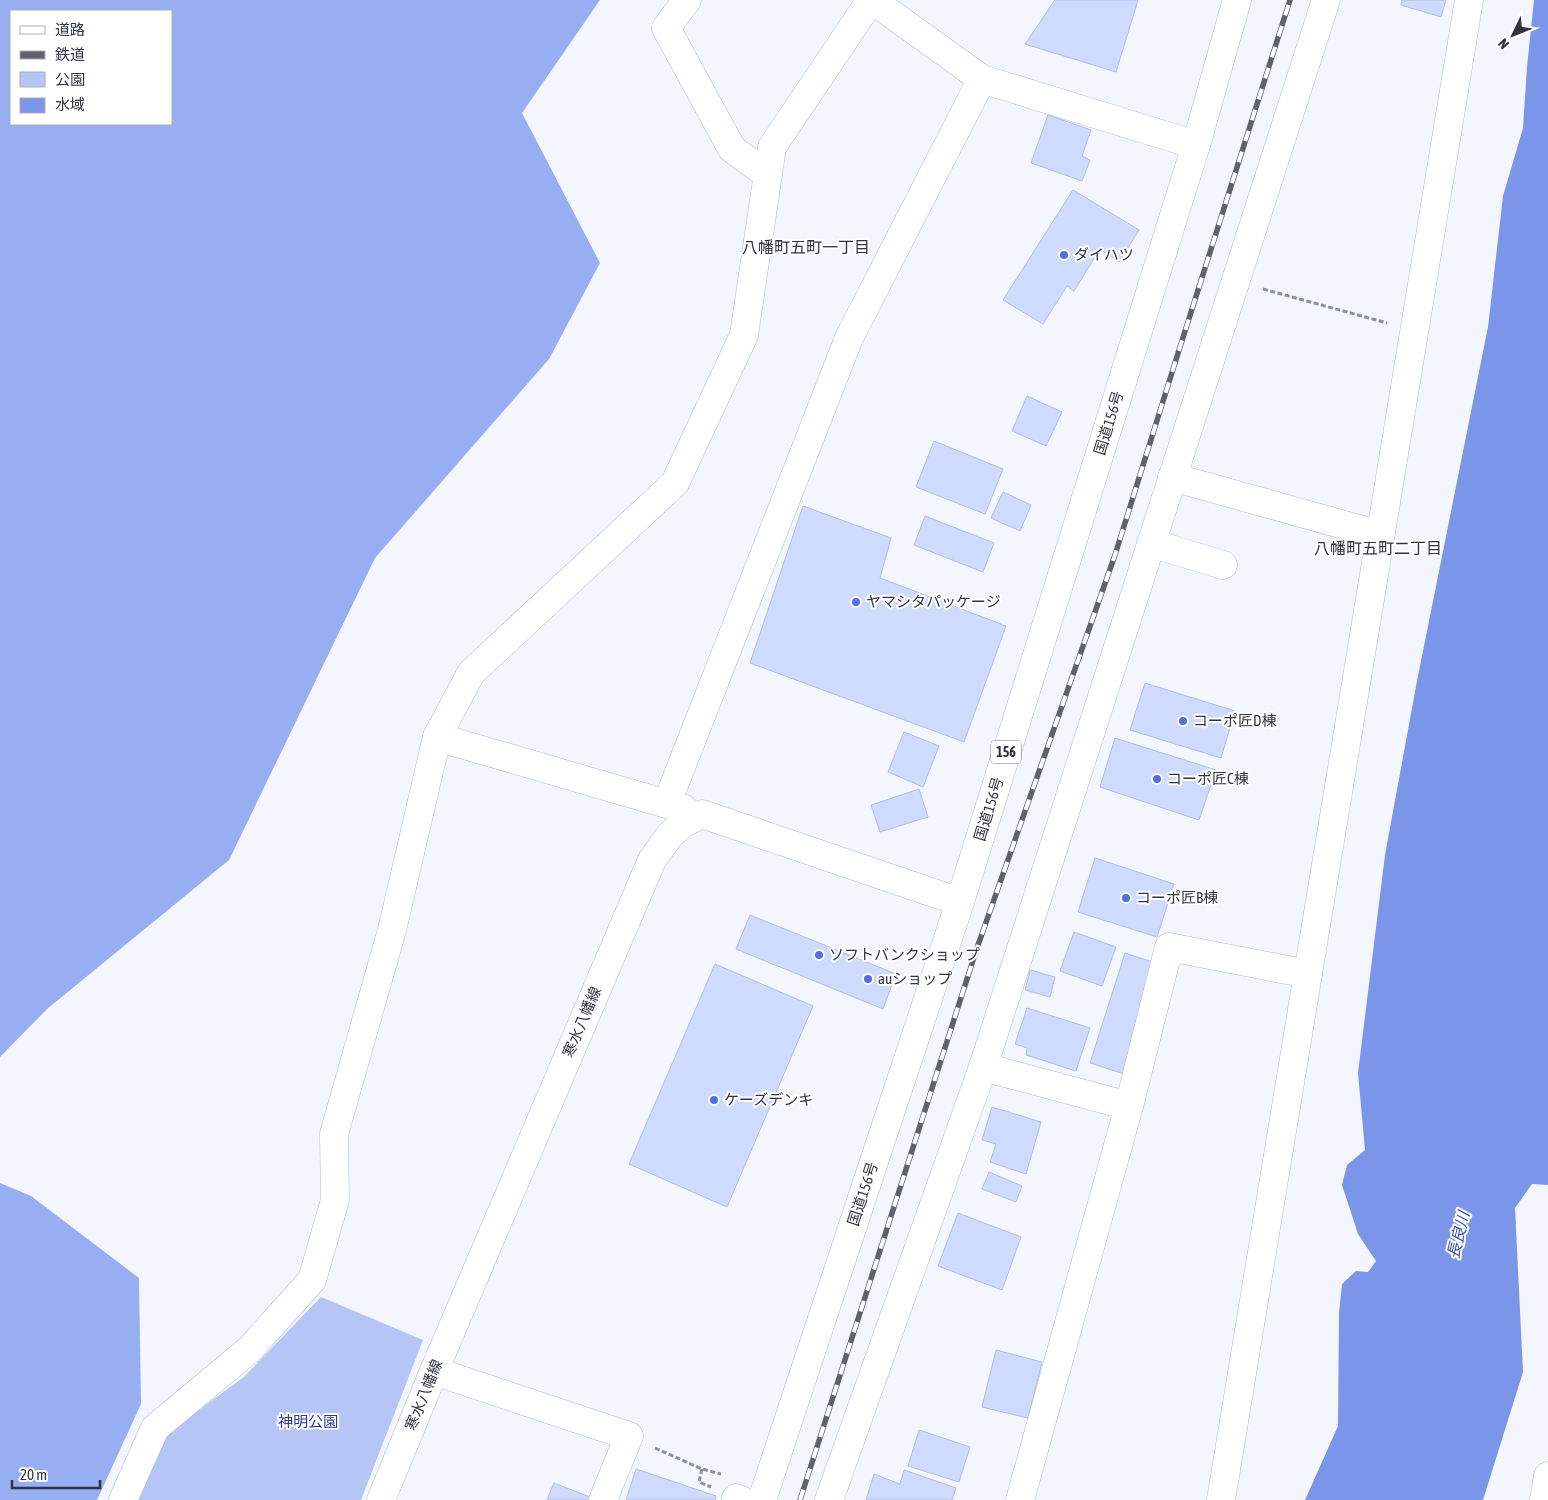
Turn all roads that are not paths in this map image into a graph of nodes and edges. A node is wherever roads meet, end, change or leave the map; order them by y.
1 (687, 0) edge
2 (872, 0) edge
3 (1237, 0) edge
4 (1326, 0) edge
5 (1469, 0) edge
6 (982, 79) junction
7 (1196, 145) junction
8 (768, 175) junction
9 (1172, 478) junction
10 (1380, 535) junction
11 (1151, 543) junction
12 (1223, 565) dead end
13 (437, 737) junction
14 (666, 803) junction
15 (702, 814) junction
16 (960, 902) junction
17 (1308, 974) junction
18 (983, 1067) junction
19 (1129, 1106) junction
20 (434, 1371) junction
21 (1548, 1476) edge
22 (746, 1499) edge
23 (123, 1500) edge
24 (381, 1500) edge
25 (603, 1500) edge
26 (829, 1500) edge
27 (1020, 1500) edge
28 (1221, 1500) edge
29 (1544, 1500) edge

1 - 8 main road
2 - 6 main road
2 - 8 main road
3 - 7 main road, 国道156号 / 156
4 - 9 main road
5 - 10 main road
6 - 7 main road
6 - 14 main road
7 - 16 main road, 国道156号 / 156
8 - 13 main road
9 - 10 main road
9 - 11 main road
10 - 17 main road
11 - 12 main road
11 - 18 main road
13 - 14 main road
13 - 23 main road
14 - 15 main road
15 - 16 main road
15 - 20 main road, 寒水八幡線
16 - 22 main road, 国道156号 / 156
17 - 19 main road
17 - 28 main road
18 - 19 main road
18 - 26 main road
19 - 27 main road
20 - 24 main road, 寒水八幡線
20 - 25 main road
21 - 29 main road

